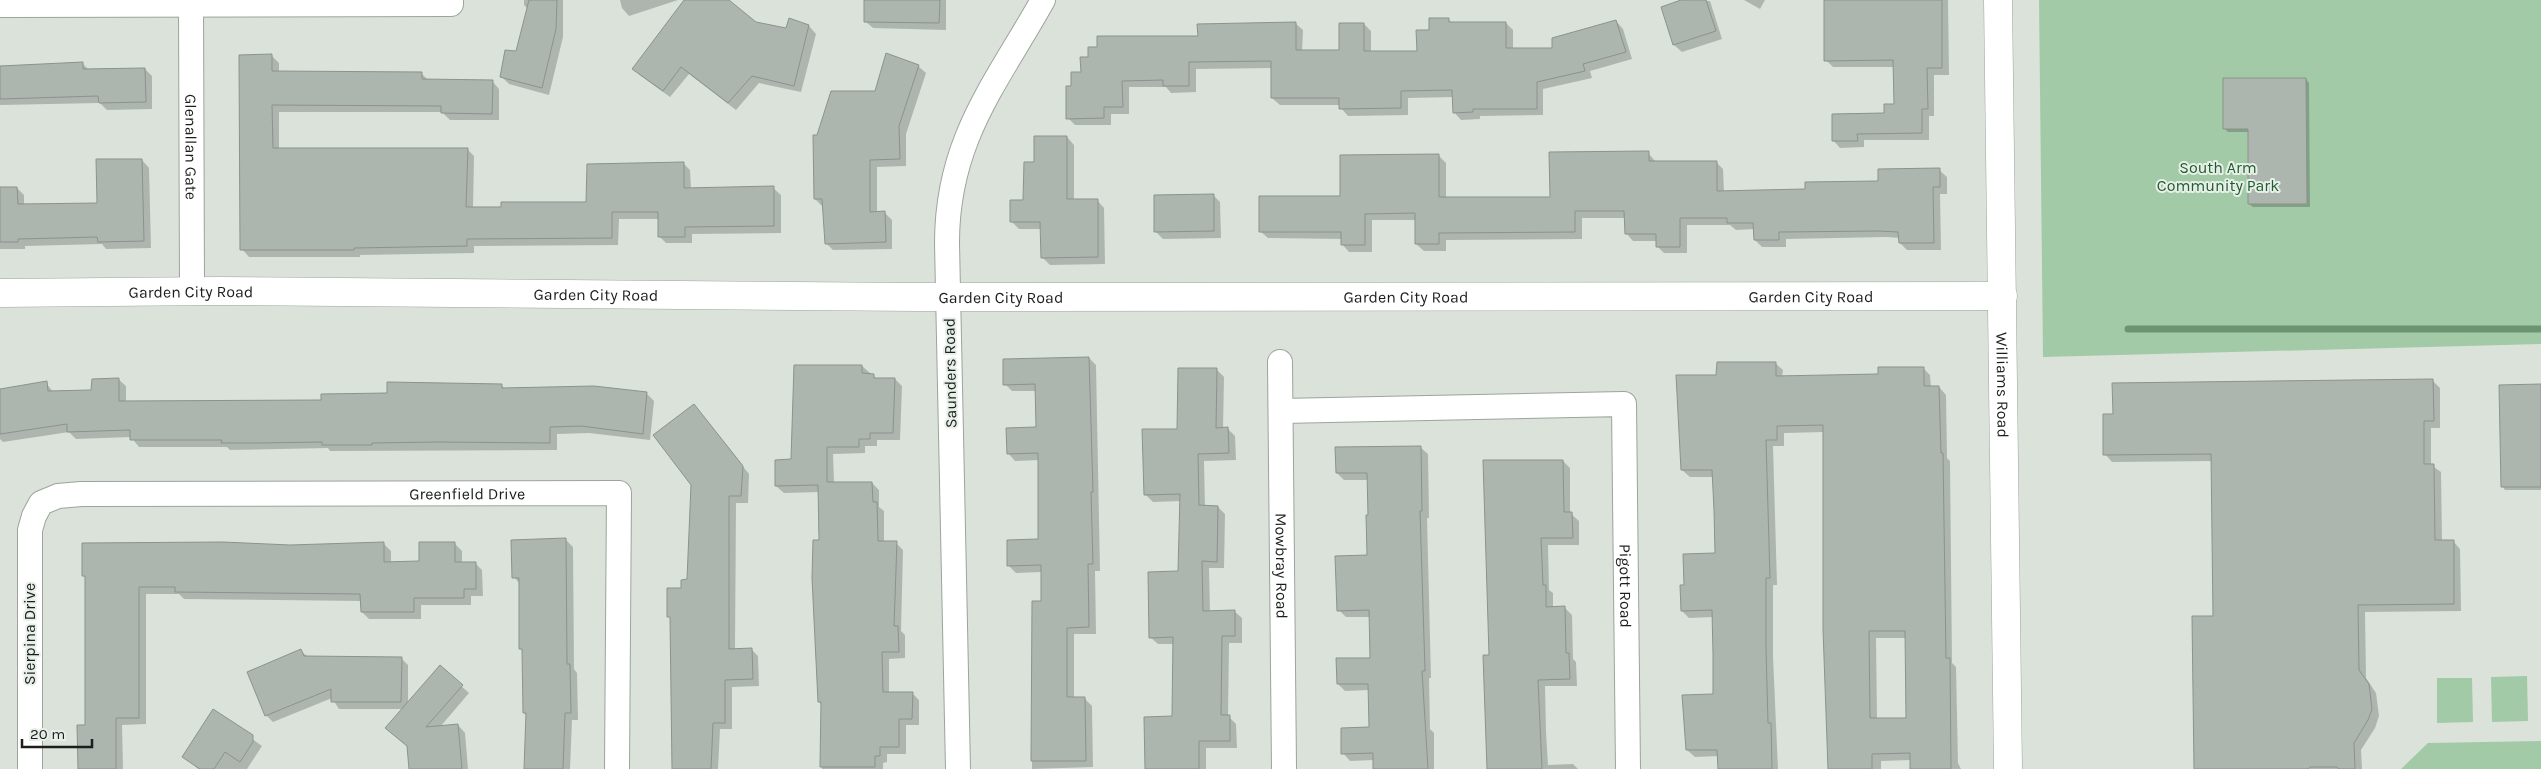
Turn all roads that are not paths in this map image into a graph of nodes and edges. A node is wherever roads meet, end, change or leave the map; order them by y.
1 (451, 0) edge
2 (1043, 0) edge
3 (1998, 0) edge
4 (191, 3) junction
5 (0, 4) edge
6 (192, 291) junction
7 (0, 293) edge
8 (2003, 296) junction
9 (948, 297) junction
10 (1280, 362) dead end
11 (1281, 410) junction
12 (42, 503) joint
13 (30, 769) edge
14 (617, 769) edge
15 (958, 769) edge
16 (1284, 769) edge
17 (1628, 769) edge
18 (2008, 769) edge

1 - 4 street
2 - 9 street, Saunders Road
3 - 8 street, Williams Road
4 - 5 street
4 - 6 street, Glenallan Gate
6 - 7 street, Garden City Road
6 - 9 street, Garden City Road
8 - 9 street, Garden City Road
8 - 18 street, Williams Road
9 - 15 street, Saunders Road
10 - 11 street, Mowbray Road
11 - 16 street, Mowbray Road
11 - 17 street, Pigott Road
12 - 13 street, Sierpina Drive
12 - 14 street, Greenfield Drive

